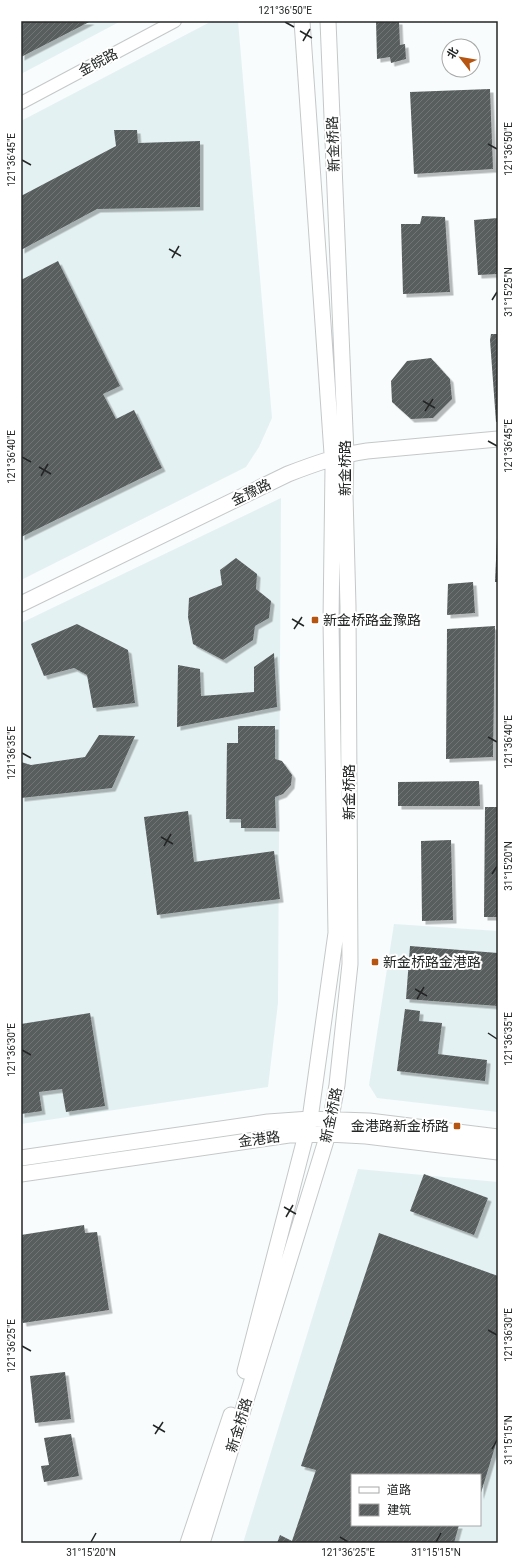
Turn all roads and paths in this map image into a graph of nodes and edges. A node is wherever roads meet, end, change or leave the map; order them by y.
1 (175, 21) edge
2 (302, 21) edge
3 (328, 21) edge
4 (21, 103) edge
5 (498, 439) edge
6 (339, 456) junction
7 (21, 604) edge
8 (310, 1119) junction
9 (332, 1119) junction
10 (328, 1134) junction
11 (306, 1135) junction
12 (498, 1137) edge
13 (498, 1152) edge
14 (21, 1158) edge
15 (21, 1174) edge
16 (188, 1543) edge
17 (202, 1543) edge

1 - 4 street, 金皖路
2 - 6 street, 新金桥路
3 - 6 street, 新金桥路
5 - 6 street, 金豫路
6 - 7 street, 金豫路
6 - 8 street, 新金桥路
6 - 9 street, 新金桥路
8 - 9 street, 金港路
8 - 11 street, 新金桥路
8 - 14 street, 金港路
9 - 10 street, 新金桥路
9 - 12 street, 金港路
10 - 11 street, 金港路
10 - 13 street, 金港路
10 - 17 street, 新金桥路
11 - 15 street, 金港路
11 - 16 street, 新金桥路

